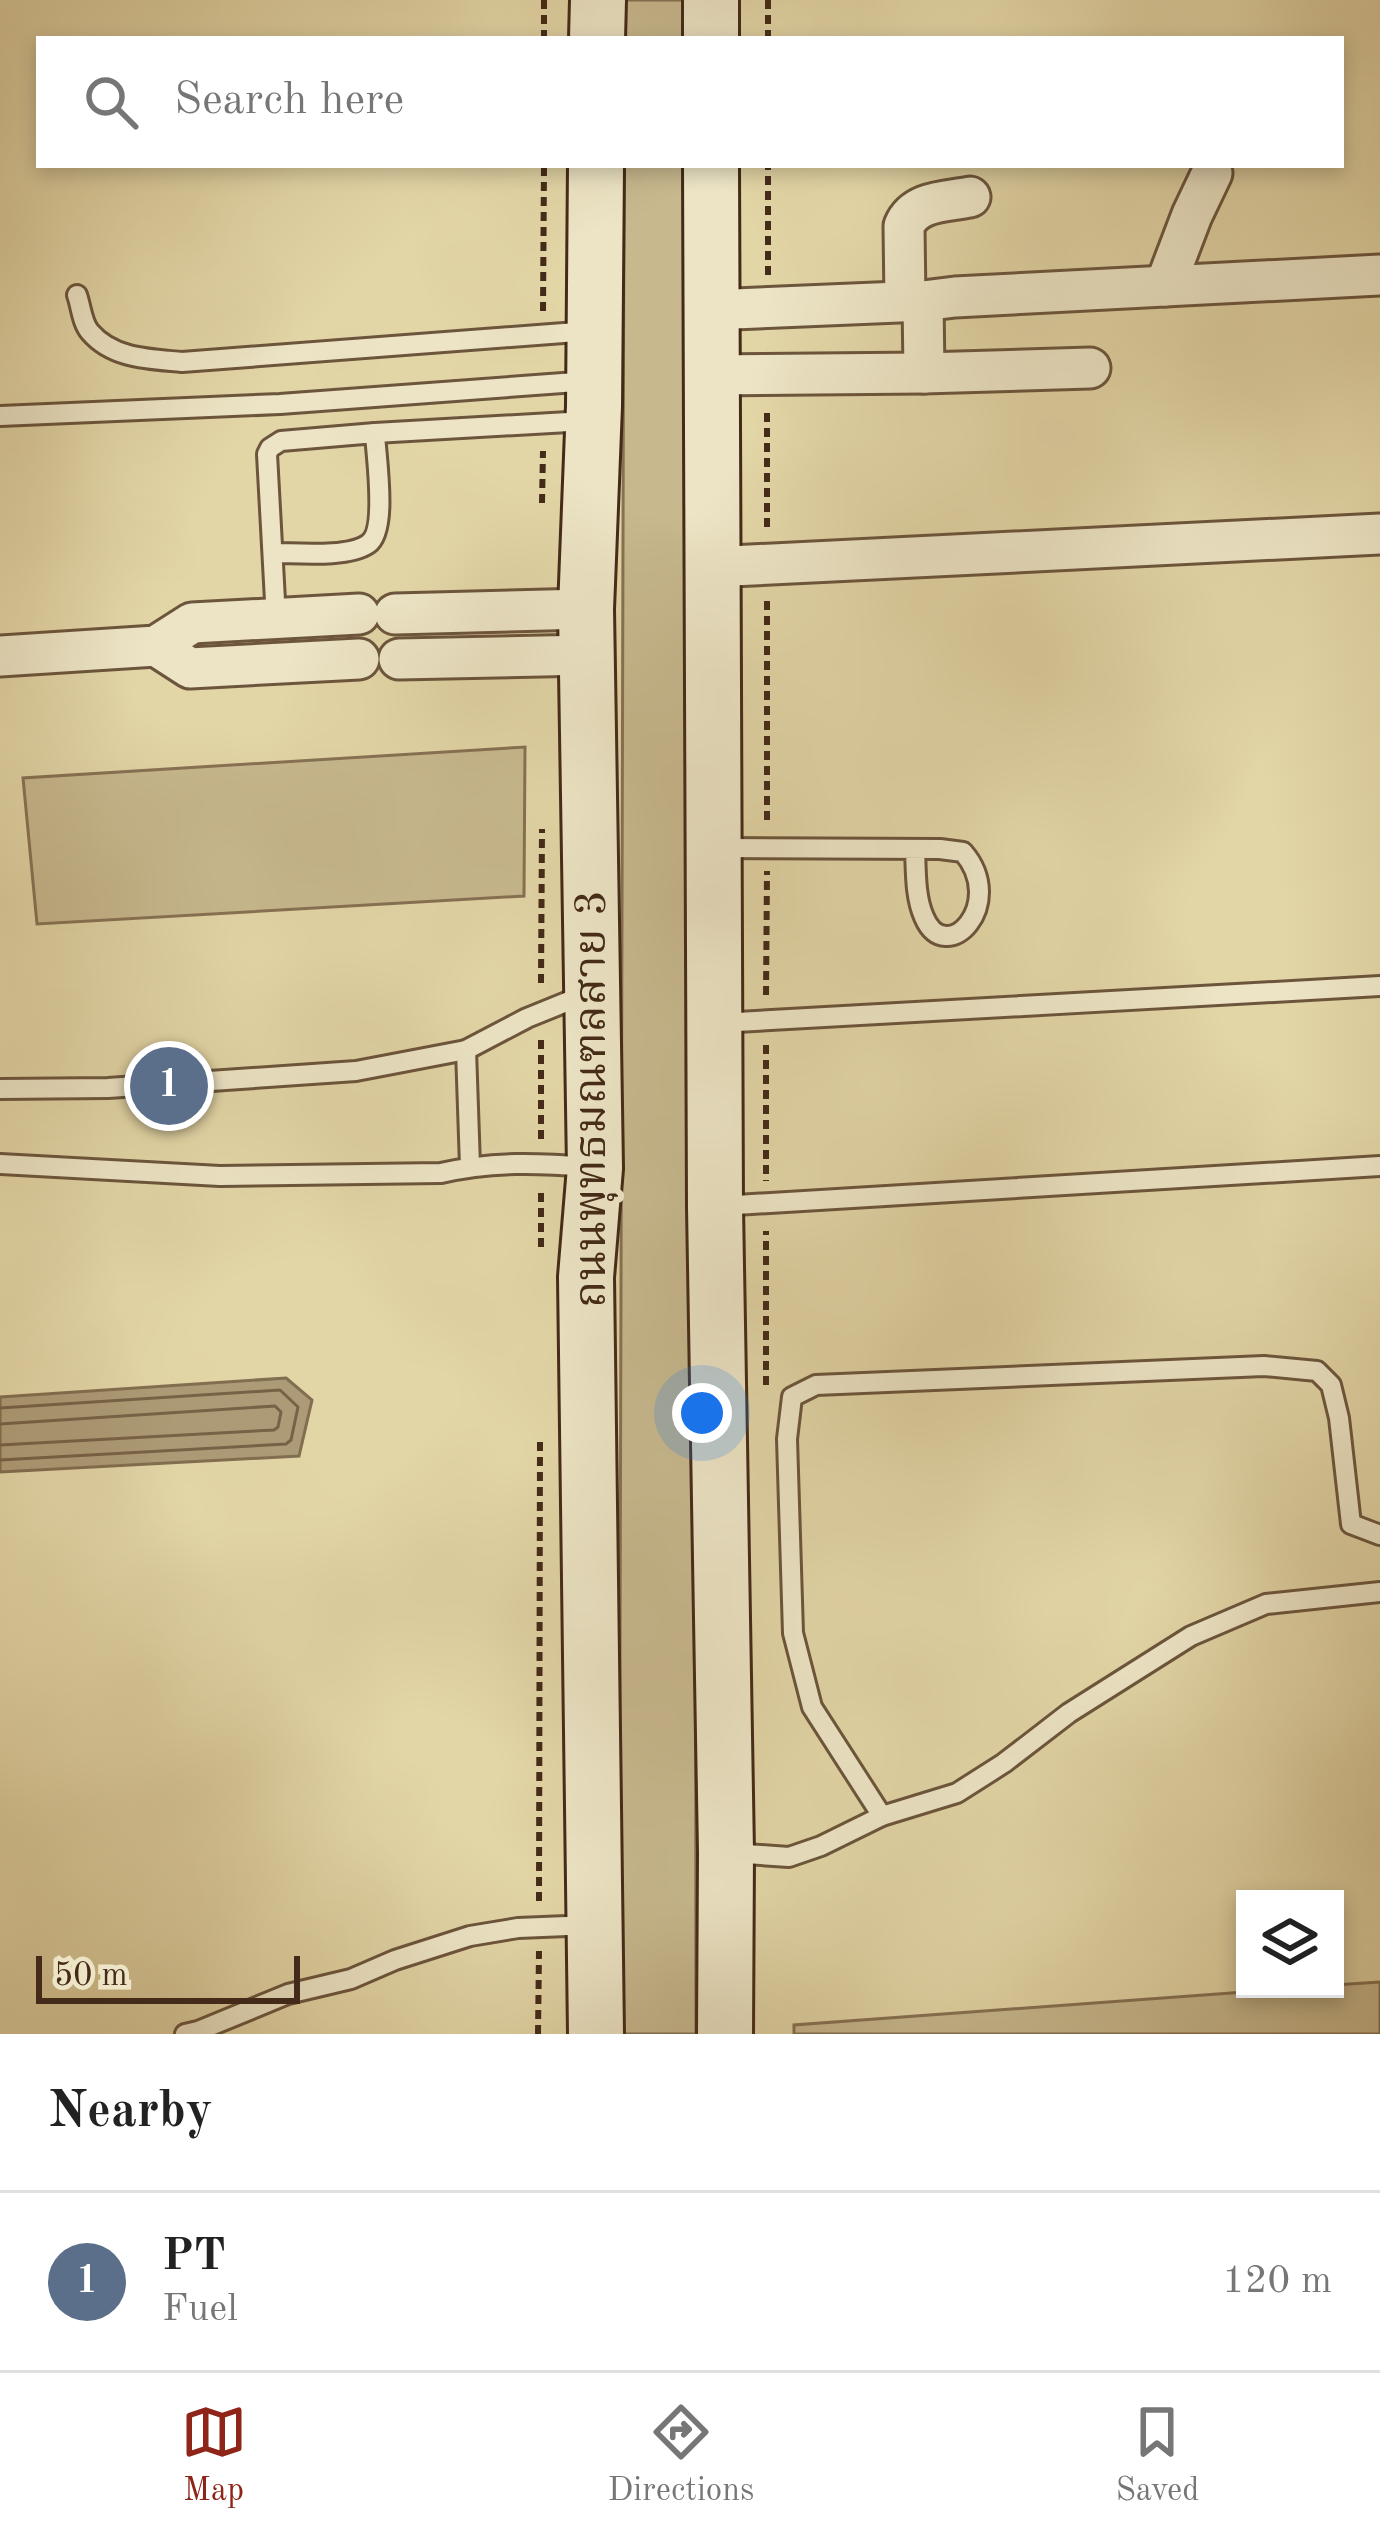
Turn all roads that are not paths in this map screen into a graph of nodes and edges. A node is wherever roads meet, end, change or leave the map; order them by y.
1 (598, 0) edge
2 (711, 0) edge
3 (597, 36) edge
4 (711, 36) edge
5 (596, 168) edge
6 (711, 168) edge
7 (1212, 173) dead end
8 (970, 197) dead end
9 (1380, 275) edge
10 (1165, 286) junction
11 (77, 295) dead end
12 (914, 301) junction
13 (710, 310) junction
14 (1090, 368) dead end
15 (924, 373) junction
16 (710, 375) junction
17 (574, 378) junction
18 (0, 416) edge
19 (375, 433) junction
20 (1380, 535) edge
21 (273, 554) junction
22 (711, 567) junction
23 (276, 619) junction
24 (587, 632) junction
25 (156, 646) junction
26 (0, 656) edge
27 (358, 658) dead end
28 (400, 659) dead end
29 (713, 848) junction
30 (915, 849) junction
31 (1380, 986) edge
32 (592, 992) junction
33 (740, 1022) junction
34 (466, 1050) junction
35 (0, 1089) edge
36 (0, 1165) edge
37 (470, 1166) junction
38 (1380, 1166) edge
39 (596, 1168) junction
40 (741, 1205) junction
41 (1380, 1535) edge
42 (1380, 1592) edge
43 (882, 1816) junction
44 (726, 1853) junction
45 (597, 1925) junction
46 (184, 2034) edge
47 (596, 2034) edge
48 (725, 2034) edge

1 - 3 main road
2 - 4 main road
5 - 17 main road, ถนนพุทธมณฑลสาย 3
6 - 13 main road
7 - 10 street
8 - 12 street
9 - 10 street
10 - 12 street
11 - 17 lane
12 - 13 street
12 - 15 street
13 - 16 main road
14 - 15 street
15 - 16 street
16 - 22 main road
17 - 18 lane
17 - 19 lane
17 - 24 main road, ถนนพุทธมณฑลสาย 3
19 - 21 lane
19 - 21 lane
20 - 22 street
21 - 23 lane
22 - 29 main road
23 - 24 street
23 - 25 street
24 - 28 street
24 - 32 main road, ถนนพุทธมณฑลสาย 3
25 - 26 street
25 - 27 street
29 - 30 lane
29 - 33 main road
30 - 30 lane
31 - 33 lane
32 - 34 lane
32 - 39 main road, ถนนพุทธมณฑลสาย 3
33 - 40 main road
34 - 35 lane
34 - 37 lane
36 - 37 lane
37 - 39 lane
38 - 40 lane
39 - 45 main road, ถนนพุทธมณฑลสาย 3
40 - 44 main road
41 - 43 lane
42 - 43 lane
43 - 44 lane
44 - 48 main road
45 - 46 lane
45 - 47 main road, ถนนพุทธมณฑลสาย 3

